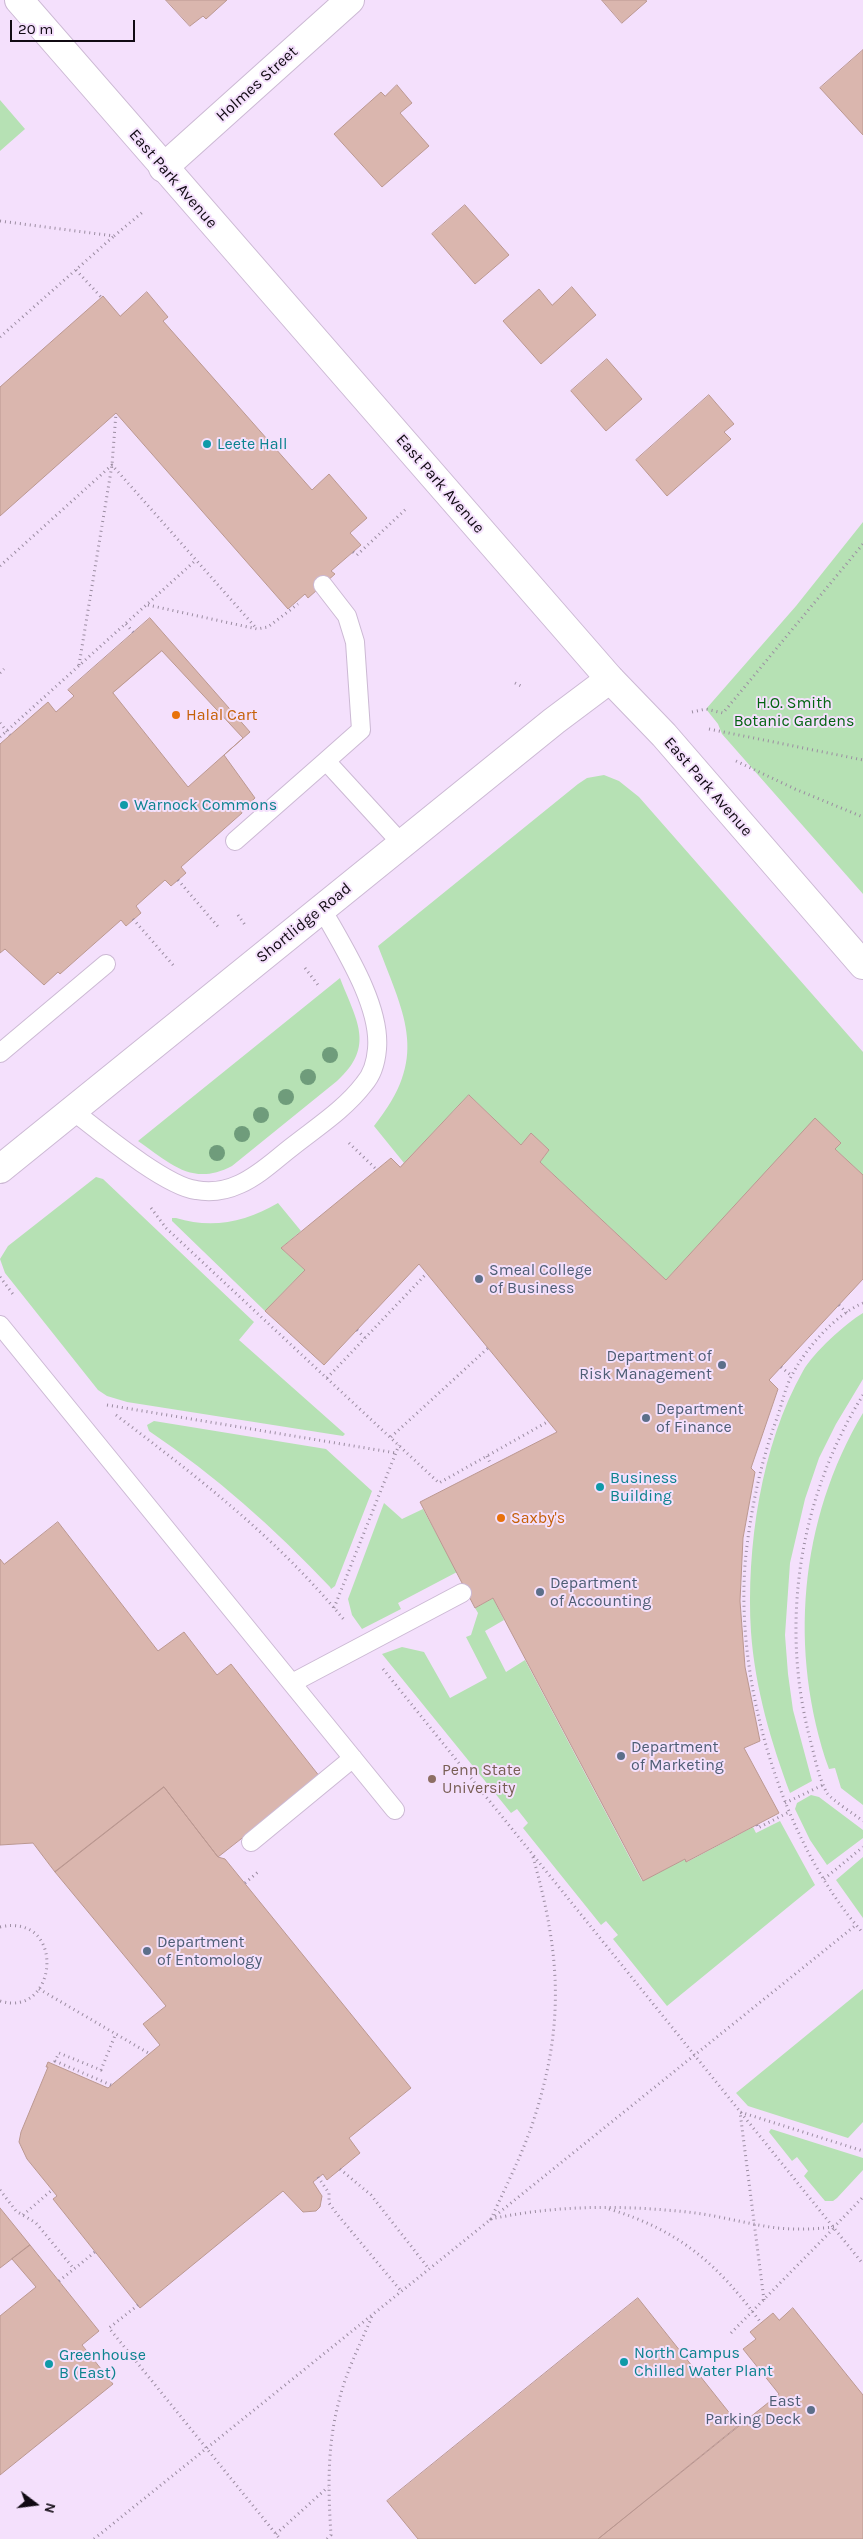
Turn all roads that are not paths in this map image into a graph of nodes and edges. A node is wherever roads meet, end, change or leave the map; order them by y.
1 (19, 0) edge
2 (350, 0) edge
3 (163, 168) junction
4 (323, 585) dead end
5 (610, 679) junction
6 (326, 761) junction
7 (236, 841) dead end
8 (402, 844) junction
9 (322, 909) junction
10 (106, 964) dead end
11 (863, 965) edge
12 (0, 1053) edge
13 (73, 1111) junction
14 (0, 1169) edge
15 (0, 1325) edge
16 (462, 1593) dead end
17 (292, 1683) junction
18 (353, 1758) junction
19 (395, 1810) dead end
20 (251, 1842) dead end

1 - 3 main road, East Park Avenue
2 - 3 main road, Holmes Street
3 - 5 main road, East Park Avenue
4 - 6 lane
5 - 8 main road, Shortlidge Road
5 - 11 main road, East Park Avenue
6 - 7 lane
6 - 8 lane
8 - 9 main road, Shortlidge Road
9 - 13 main road, Shortlidge Road
9 - 13 lane
10 - 12 lane
13 - 14 main road, Shortlidge Road
15 - 17 lane
16 - 17 lane
17 - 18 lane
18 - 19 lane
18 - 20 lane

